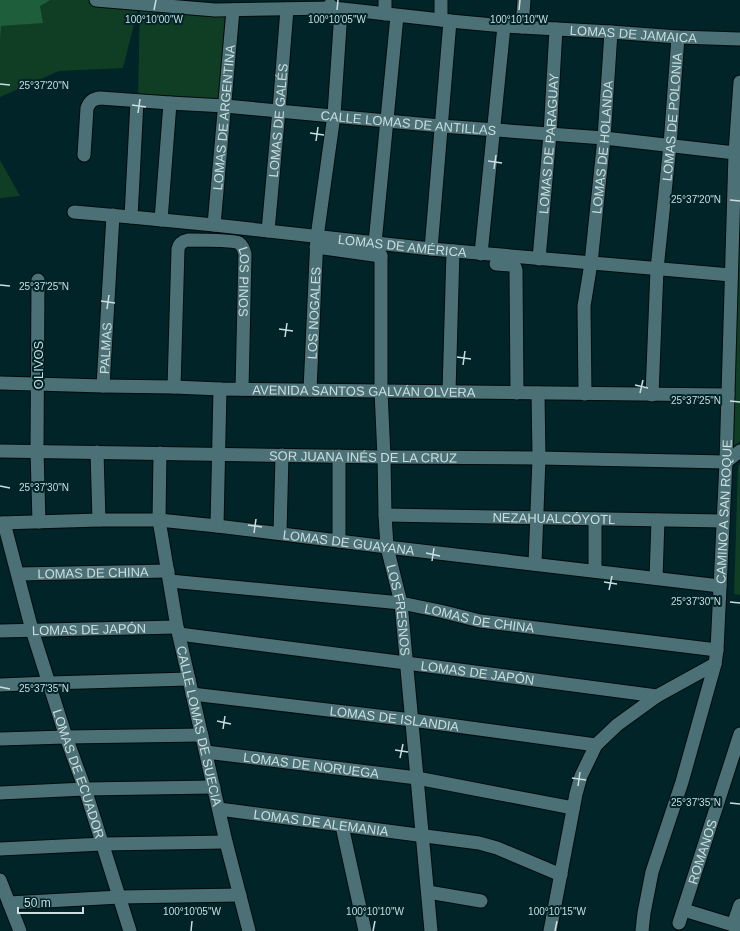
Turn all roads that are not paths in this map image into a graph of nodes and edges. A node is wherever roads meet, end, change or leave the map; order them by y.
1 (96, 0) edge
2 (385, 0) edge
3 (441, 0) edge
4 (524, 0) edge
5 (265, 4) edge
6 (329, 4) edge
7 (214, 5) edge
8 (287, 9) junction
9 (233, 10) junction
10 (391, 15) junction
11 (446, 21) junction
12 (504, 26) junction
13 (522, 27) junction
14 (556, 29) junction
15 (611, 32) junction
16 (678, 37) junction
17 (740, 39) edge
18 (740, 82) edge
19 (137, 101) junction
20 (170, 103) junction
21 (224, 106) junction
22 (279, 110) junction
23 (334, 115) junction
24 (387, 120) junction
25 (441, 126) junction
26 (494, 130) junction
27 (550, 134) junction
28 (604, 138) junction
29 (670, 145) junction
30 (735, 153) junction
31 (84, 155) dead end
32 (74, 212) dead end
33 (114, 215) junction
34 (131, 217) junction
35 (160, 220) junction
36 (214, 225) junction
37 (268, 231) junction
38 (317, 242) junction
39 (375, 243) junction
40 (431, 249) junction
41 (482, 254) junction
42 (453, 255) junction
43 (380, 256) junction
44 (539, 259) junction
45 (591, 263) junction
46 (657, 269) junction
47 (731, 275) junction
48 (38, 280) dead end
49 (0, 383) edge
50 (38, 384) junction
51 (103, 386) junction
52 (174, 387) junction
53 (220, 389) junction
54 (242, 389) junction
55 (310, 390) junction
56 (381, 391) junction
57 (449, 392) junction
58 (517, 393) junction
59 (538, 393) junction
60 (585, 394) junction
61 (652, 394) junction
62 (728, 396) junction
63 (0, 451) edge
64 (37, 451) junction
65 (740, 451) edge
66 (97, 452) junction
67 (160, 453) junction
68 (219, 454) junction
69 (282, 455) junction
70 (340, 456) junction
71 (384, 457) junction
72 (539, 458) junction
73 (726, 462) junction
74 (385, 515) junction
75 (537, 518) junction
76 (595, 519) junction
77 (99, 520) junction
78 (159, 520) junction
79 (658, 520) junction
80 (723, 521) junction
81 (39, 522) junction
82 (2, 523) edge
83 (217, 526) junction
84 (280, 533) junction
85 (339, 541) junction
86 (387, 547) junction
87 (535, 564) junction
88 (595, 571) junction
89 (18, 574) junction
90 (169, 576) junction
91 (656, 578) junction
92 (720, 586) junction
93 (401, 603) junction
94 (0, 630) edge
95 (32, 630) junction
96 (178, 631) junction
97 (717, 650) junction
98 (406, 663) junction
99 (715, 664) junction
100 (189, 679) junction
101 (49, 683) junction
102 (0, 686) edge
103 (192, 694) junction
104 (657, 696) junction
105 (412, 720) junction
106 (740, 734) edge
107 (202, 735) junction
108 (66, 737) junction
109 (0, 739) edge
110 (596, 745) junction
111 (206, 752) junction
112 (417, 778) junction
113 (214, 787) junction
114 (86, 789) junction
115 (0, 794) edge
116 (573, 808) junction
117 (219, 809) junction
118 (342, 826) junction
119 (423, 835) junction
120 (226, 842) junction
121 (103, 844) junction
122 (0, 849) edge
123 (560, 875) junction
124 (0, 880) edge
125 (428, 892) junction
126 (240, 895) junction
127 (120, 897) junction
128 (481, 901) dead end
129 (9, 903) junction
130 (740, 905) edge
131 (684, 910) junction
132 (679, 923) dead end
133 (736, 925) edge
134 (20, 931) edge
135 (130, 931) edge
136 (249, 931) edge
137 (365, 931) edge
138 (431, 931) edge
139 (550, 931) edge
140 (642, 931) edge

1 - 7 street, LOMAS DE JAMAICA
2 - 10 street
3 - 11 street
4 - 13 street
5 - 8 street, LOMAS DE JAMAICA
5 - 9 street, LOMAS DE JAMAICA
6 - 8 street, LOMAS DE JAMAICA
6 - 10 street, LOMAS DE JAMAICA
6 - 23 street, LOS NOGALES
7 - 9 street, LOMAS DE JAMAICA
8 - 22 street, LOMAS DE GALÉS
9 - 21 street, LOMAS DE ARGENTINA
10 - 11 street, LOMAS DE JAMAICA
10 - 24 street
11 - 12 street, LOMAS DE JAMAICA
11 - 25 street
12 - 13 street, LOMAS DE JAMAICA
12 - 26 street
13 - 14 street, LOMAS DE JAMAICA
14 - 15 street, LOMAS DE JAMAICA
14 - 27 street, LOMAS DE PARAGUAY
15 - 16 street, LOMAS DE JAMAICA
15 - 28 street, LOMAS DE HOLANDA
16 - 17 street, LOMAS DE JAMAICA
16 - 29 street, LOMAS DE POLONIA
18 - 30 street, CAMINO A SAN ROQUE
19 - 20 street, CALLE LOMAS DE ANTILLAS
19 - 31 street, CALLE LOMAS DE ANTILLAS
19 - 34 street
20 - 21 street, CALLE LOMAS DE ANTILLAS
20 - 35 street
21 - 22 street, CALLE LOMAS DE ANTILLAS
21 - 36 street, LOMAS DE ARGENTINA
22 - 23 street, CALLE LOMAS DE ANTILLAS
22 - 37 street, LOMAS DE GALÉS
23 - 24 street, CALLE LOMAS DE ANTILLAS
23 - 38 street, LOS NOGALES
24 - 25 street, CALLE LOMAS DE ANTILLAS
24 - 39 street
25 - 26 street, CALLE LOMAS DE ANTILLAS
25 - 40 street
26 - 27 street, CALLE LOMAS DE ANTILLAS
26 - 41 street
27 - 28 street, CALLE LOMAS DE ANTILLAS
27 - 44 street, LOMAS DE PARAGUAY
28 - 29 street, CALLE LOMAS DE ANTILLAS
28 - 45 street, LOMAS DE HOLANDA
29 - 30 street, CALLE LOMAS DE ANTILLAS
29 - 46 street, LOMAS DE POLONIA
30 - 47 street, CAMINO A SAN ROQUE
32 - 33 street, LOMAS DE AMÉRICA
33 - 34 street, LOMAS DE AMÉRICA
33 - 51 street, PALMAS
34 - 35 street, LOMAS DE AMÉRICA
35 - 36 street, LOMAS DE AMÉRICA
36 - 37 street, LOMAS DE AMÉRICA
37 - 38 street, LOMAS DE AMÉRICA
38 - 39 street, LOMAS DE AMÉRICA
38 - 43 street
38 - 55 street, LOS NOGALES
39 - 40 street, LOMAS DE AMÉRICA
39 - 43 street, LOS FRESNOS
40 - 42 street, LOMAS DE AMÉRICA
41 - 42 street, LOMAS DE AMÉRICA
41 - 44 street, LOMAS DE AMÉRICA
42 - 57 street
42 - 58 street
43 - 56 street, LOS FRESNOS
44 - 45 street, LOMAS DE AMÉRICA
45 - 46 street, LOMAS DE AMÉRICA
45 - 60 street, LOMAS DE HOLANDA
46 - 47 street, LOMAS DE AMÉRICA
46 - 61 street, LOMAS DE POLONIA
47 - 62 street, CAMINO A SAN ROQUE
48 - 50 street, OLIVOS
49 - 50 street, AVENIDA SANTOS GALVÁN OLVERA
50 - 51 street, AVENIDA SANTOS GALVÁN OLVERA
50 - 64 street, OLIVOS
51 - 52 street, AVENIDA SANTOS GALVÁN OLVERA
52 - 53 street, AVENIDA SANTOS GALVÁN OLVERA
52 - 54 street, LOS PINOS
53 - 54 street, AVENIDA SANTOS GALVÁN OLVERA
53 - 68 street
54 - 55 street, AVENIDA SANTOS GALVÁN OLVERA
55 - 56 street, AVENIDA SANTOS GALVÁN OLVERA
56 - 57 street, AVENIDA SANTOS GALVÁN OLVERA
56 - 71 street, LOS FRESNOS
57 - 58 street, AVENIDA SANTOS GALVÁN OLVERA
58 - 59 street, AVENIDA SANTOS GALVÁN OLVERA
59 - 60 street, AVENIDA SANTOS GALVÁN OLVERA
59 - 72 street
60 - 61 street, AVENIDA SANTOS GALVÁN OLVERA
61 - 62 street, AVENIDA SANTOS GALVÁN OLVERA
62 - 73 street, CAMINO A SAN ROQUE
63 - 64 street, SOR JUANA INÉS DE LA CRUZ
64 - 66 street, SOR JUANA INÉS DE LA CRUZ
64 - 81 street, OLIVOS
65 - 73 street
66 - 67 street, SOR JUANA INÉS DE LA CRUZ
66 - 77 street
67 - 68 street, SOR JUANA INÉS DE LA CRUZ
67 - 78 street, CALLE LOMAS DE SUECIA
68 - 69 street, SOR JUANA INÉS DE LA CRUZ
68 - 83 street
69 - 70 street, SOR JUANA INÉS DE LA CRUZ
69 - 84 street
70 - 71 street, SOR JUANA INÉS DE LA CRUZ
70 - 85 street
71 - 72 street, SOR JUANA INÉS DE LA CRUZ
71 - 74 street, LOS FRESNOS
72 - 73 street, SOR JUANA INÉS DE LA CRUZ
72 - 75 street
73 - 80 street, CAMINO A SAN ROQUE
74 - 75 street, NEZAHUALCÓYOTL
74 - 86 street, LOS FRESNOS
75 - 76 street, NEZAHUALCÓYOTL
75 - 87 street
76 - 79 street, NEZAHUALCÓYOTL
76 - 88 street
77 - 78 street, LOMAS DE GUAYANA
77 - 81 street, LOMAS DE GUAYANA
78 - 83 street, LOMAS DE GUAYANA
78 - 90 street, CALLE LOMAS DE SUECIA
79 - 80 street, NEZAHUALCÓYOTL
79 - 91 street
80 - 92 street, CAMINO A SAN ROQUE
81 - 82 street, LOMAS DE GUAYANA
82 - 89 street, LOMAS DE ECUADOR
83 - 84 street, LOMAS DE GUAYANA
84 - 85 street, LOMAS DE GUAYANA
85 - 86 street, LOMAS DE GUAYANA
86 - 87 street, LOMAS DE GUAYANA
86 - 93 street, LOS FRESNOS
87 - 88 street, LOMAS DE GUAYANA
88 - 91 street, LOMAS DE GUAYANA
89 - 90 street, LOMAS DE CHINA
89 - 95 street, LOMAS DE ECUADOR
90 - 93 street, LOMAS DE CHINA
90 - 96 street, CALLE LOMAS DE SUECIA
91 - 92 street, LOMAS DE GUAYANA
92 - 97 street, CAMINO A SAN ROQUE
93 - 97 street, LOMAS DE CHINA
93 - 98 street, LOS FRESNOS
94 - 95 street, LOMAS DE JAPÓN
95 - 96 street, LOMAS DE JAPÓN
95 - 101 street, LOMAS DE ECUADOR
96 - 98 street, LOMAS DE JAPÓN
96 - 100 street, CALLE LOMAS DE SUECIA
97 - 99 street, CAMINO A SAN ROQUE
98 - 104 street, LOMAS DE JAPÓN
98 - 105 street, LOS FRESNOS
99 - 104 street
99 - 140 street, CAMINO A SAN ROQUE
100 - 101 street
100 - 103 street, CALLE LOMAS DE SUECIA
101 - 102 street
101 - 108 street, LOMAS DE ECUADOR
103 - 105 street, LOMAS DE ISLANDIA
103 - 107 street, CALLE LOMAS DE SUECIA
104 - 110 street
105 - 110 street, LOMAS DE ISLANDIA
105 - 112 street, LOS FRESNOS
106 - 131 street, ROMANOS
107 - 108 street
107 - 111 street, CALLE LOMAS DE SUECIA
108 - 109 street
108 - 114 street, LOMAS DE ECUADOR
110 - 116 street
111 - 112 street, LOMAS DE NORUEGA
111 - 113 street, CALLE LOMAS DE SUECIA
112 - 116 street, LOMAS DE NORUEGA
112 - 119 street, LOS FRESNOS
113 - 114 street
113 - 117 street, CALLE LOMAS DE SUECIA
114 - 115 street
114 - 121 street, LOMAS DE ECUADOR
116 - 123 street
117 - 118 street, LOMAS DE ALEMANIA
117 - 120 street, CALLE LOMAS DE SUECIA
118 - 119 street, LOMAS DE ALEMANIA
118 - 137 street
119 - 123 street, LOMAS DE ALEMANIA
119 - 125 street, LOS FRESNOS
120 - 121 street
120 - 126 street, CALLE LOMAS DE SUECIA
121 - 122 street
121 - 127 street, LOMAS DE ECUADOR
123 - 139 street
124 - 129 street
125 - 128 street
125 - 138 street, LOS FRESNOS
126 - 127 street
126 - 136 street, CALLE LOMAS DE SUECIA
127 - 129 street
127 - 135 street, LOMAS DE ECUADOR
129 - 134 street
130 - 133 street
131 - 132 street, ROMANOS
131 - 133 street

